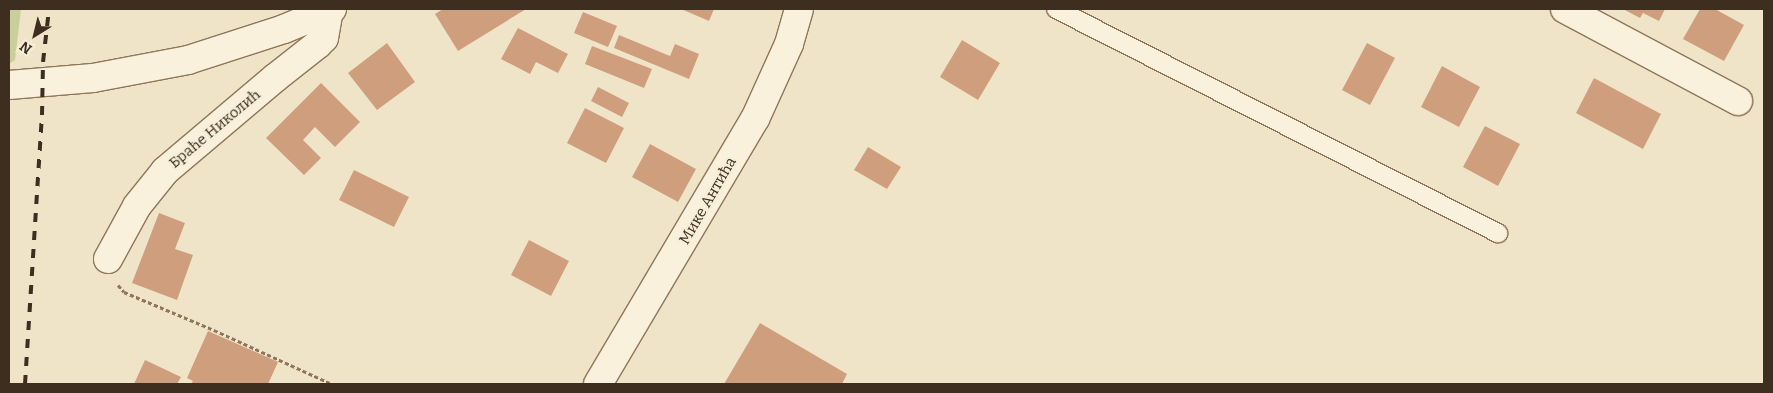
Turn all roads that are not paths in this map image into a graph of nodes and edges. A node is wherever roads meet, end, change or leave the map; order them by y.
1 (331, 9) edge
2 (799, 9) edge
3 (1056, 9) edge
4 (1565, 9) edge
5 (9, 85) edge
6 (1738, 101) dead end
7 (1498, 233) dead end
8 (108, 259) road end
9 (598, 384) edge

1 - 5 street, Браће Николић
1 - 8 street, Браће Николић
2 - 9 street, Мике Антића
3 - 7 lane
4 - 6 street

